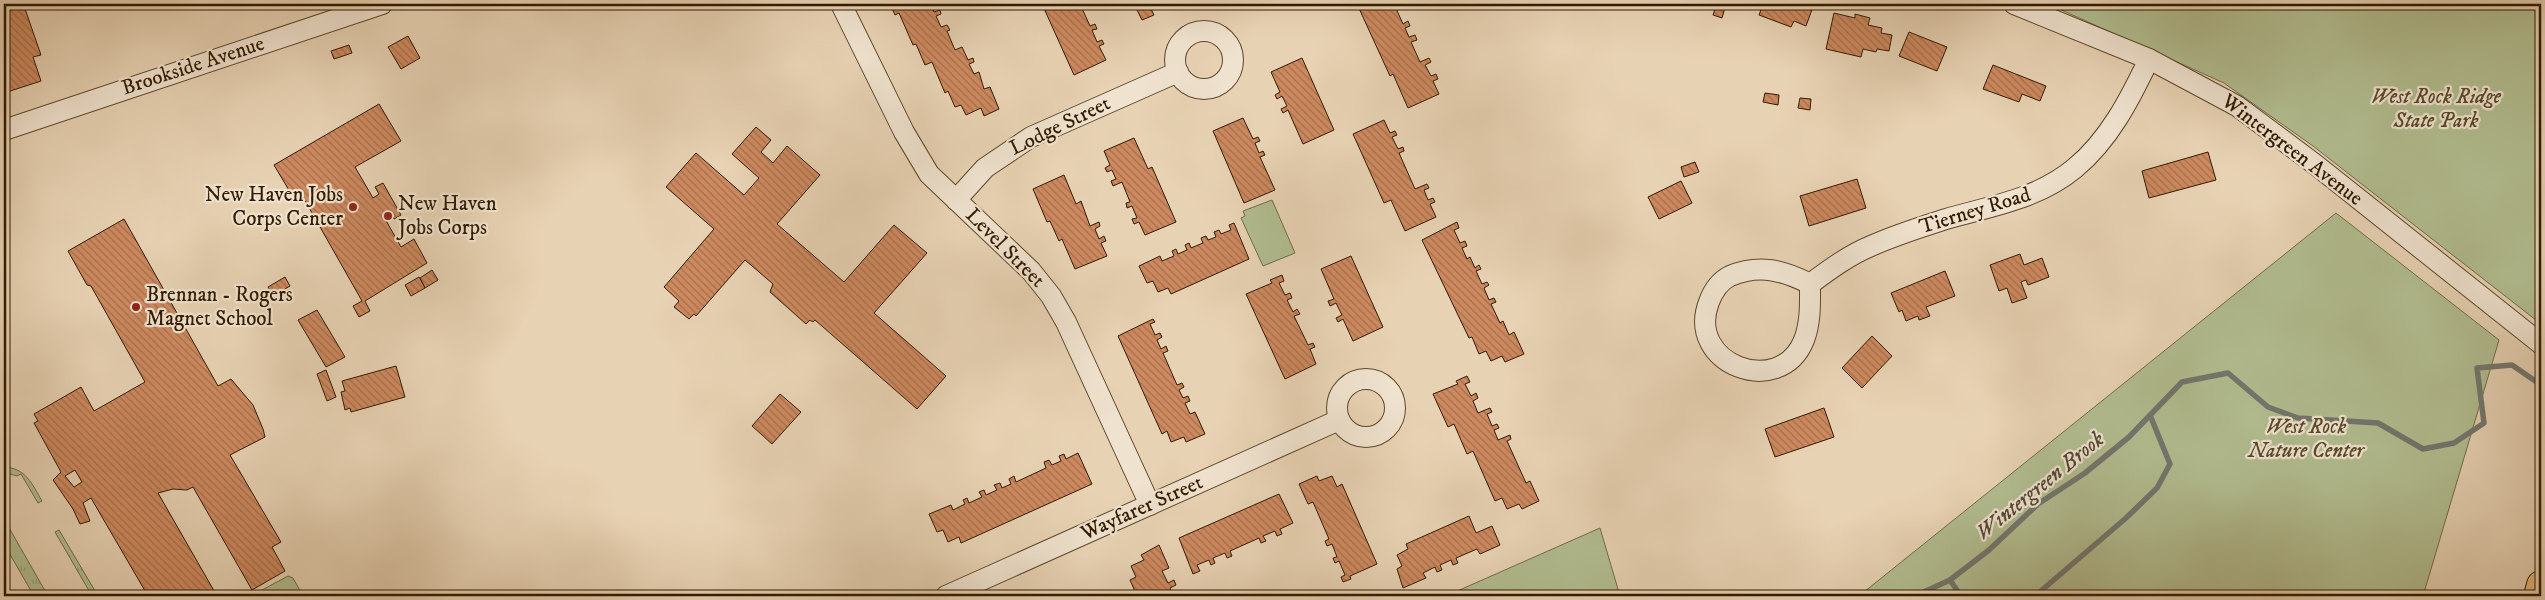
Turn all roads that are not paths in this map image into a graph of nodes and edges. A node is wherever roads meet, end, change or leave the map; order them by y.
1 (382, 4) edge
2 (842, 4) edge
3 (2014, 4) edge
4 (2149, 60) junction
5 (1178, 72) dead end
6 (4, 130) edge
7 (956, 200) junction
8 (1810, 284) junction
9 (2541, 344) edge
10 (1339, 420) dead end
11 (1150, 505) junction
12 (2541, 585) edge
13 (946, 596) edge
14 (2538, 596) edge

1 - 6 street, Brookside Avenue
2 - 7 street, Level Street
3 - 4 street, Wintergreen Avenue
4 - 8 street, Tierney Road
4 - 9 street, Wintergreen Avenue
5 - 7 street, Lodge Street
7 - 11 street, Level Street
8 - 8 street
10 - 11 street, Wayfarer Street
11 - 13 street, Wayfarer Street
12 - 14 highway

